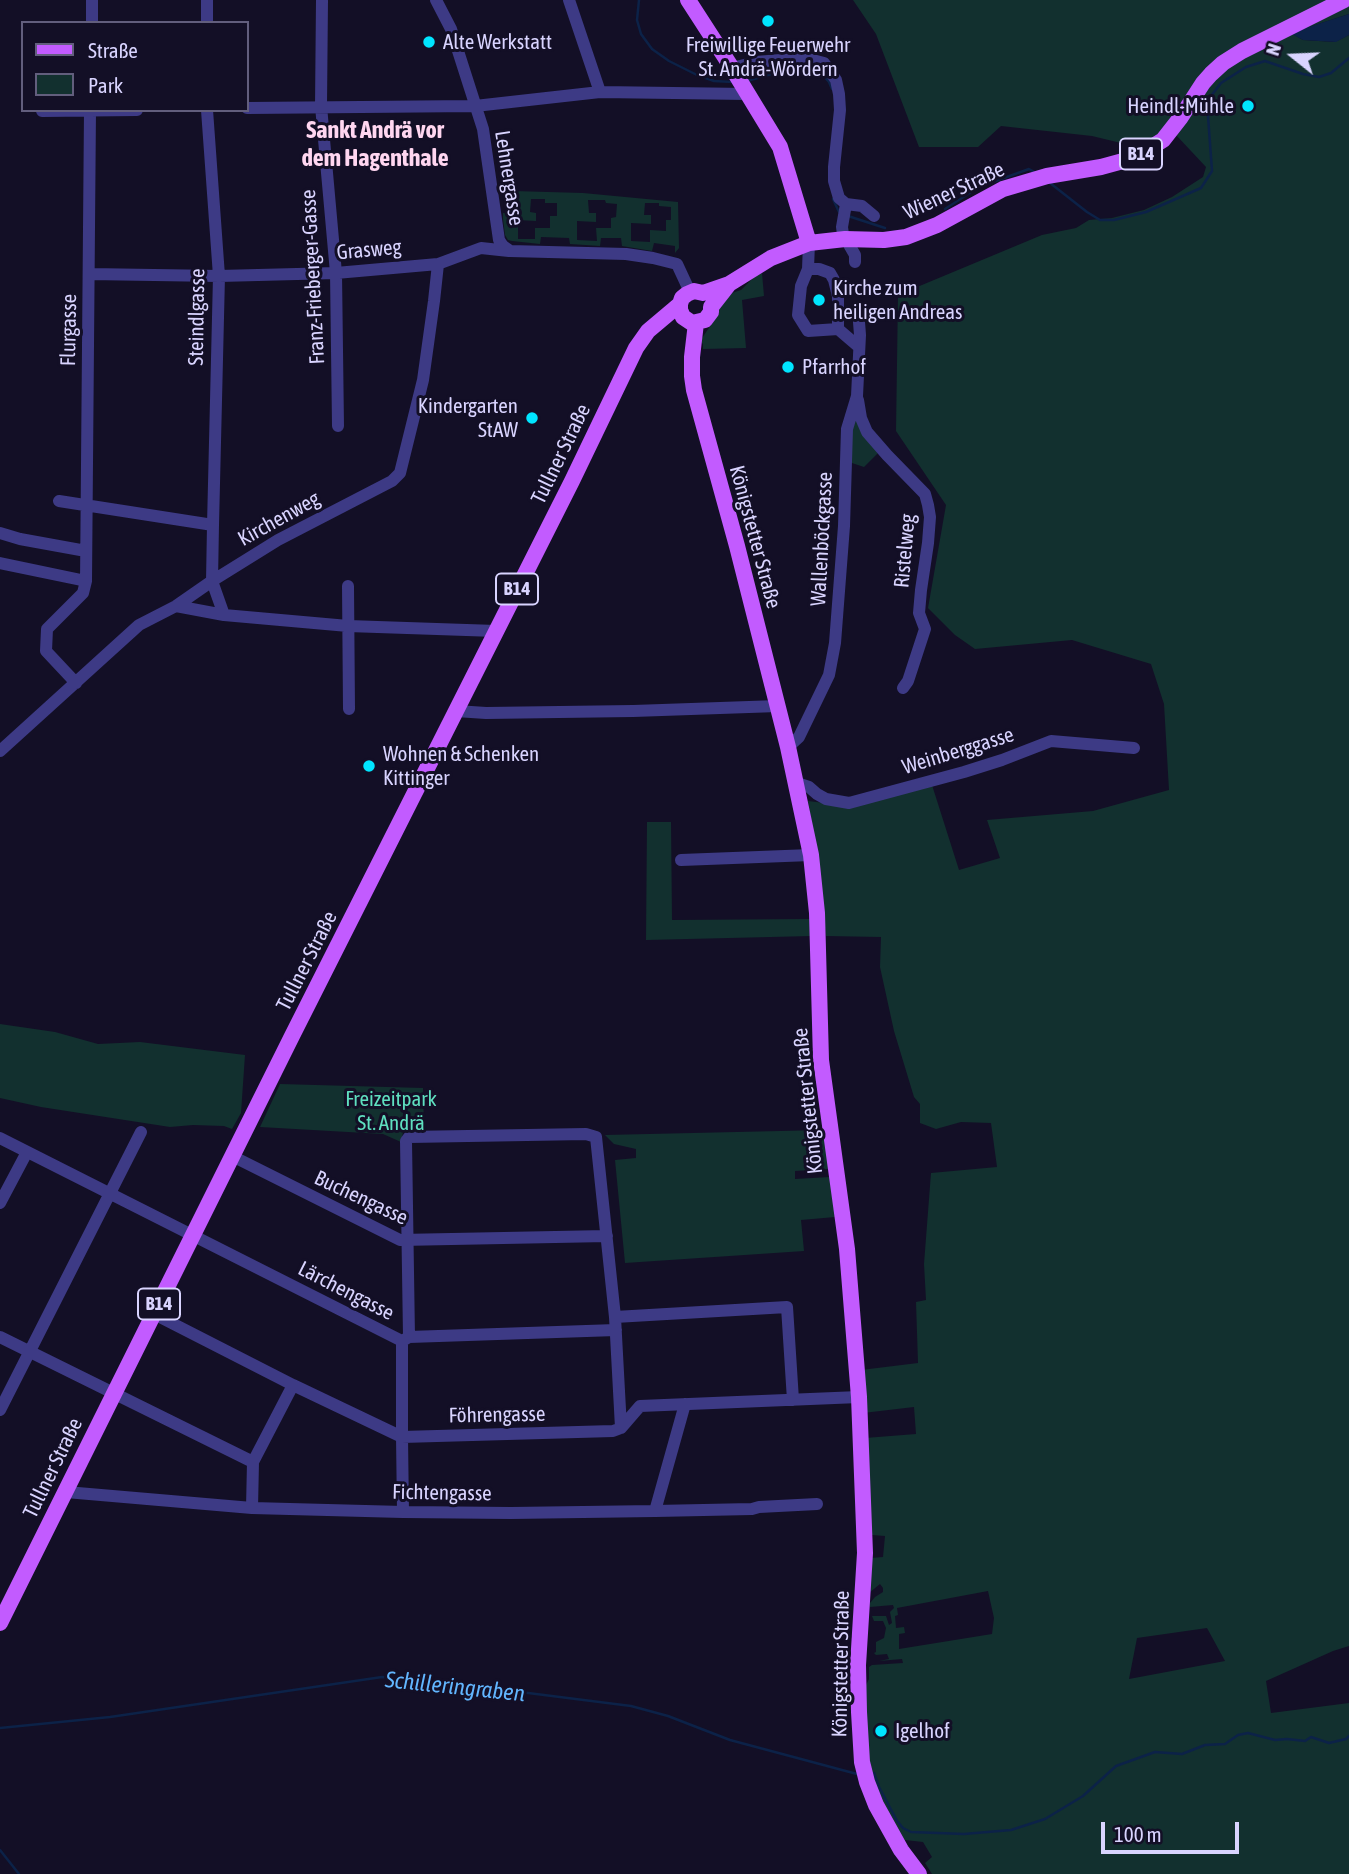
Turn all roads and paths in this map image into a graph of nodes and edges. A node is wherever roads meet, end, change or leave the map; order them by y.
1 (92, 0) edge
2 (207, 0) edge
3 (322, 0) edge
4 (436, 0) edge
5 (569, 0) edge
6 (688, 0) edge
7 (1344, 0) edge
8 (92, 21) edge
9 (207, 21) edge
10 (732, 68) junction
11 (744, 90) junction
12 (600, 92) junction
13 (321, 106) junction
14 (475, 106) junction
15 (248, 108) edge
16 (90, 112) edge
17 (207, 112) edge
18 (844, 212) junction
19 (874, 216) dead end
20 (496, 222) junction
21 (845, 239) junction
22 (809, 243) junction
23 (481, 248) junction
24 (510, 251) junction
25 (855, 262) dead end
26 (438, 264) junction
27 (808, 269) junction
28 (336, 273) junction
29 (89, 274) junction
30 (219, 276) junction
31 (729, 284) junction
32 (691, 306) junction
33 (859, 322) dead end
34 (838, 329) junction
35 (859, 347) junction
36 (857, 396) junction
37 (338, 426) dead end
38 (59, 501) dead end
39 (88, 505) junction
40 (213, 525) junction
41 (0, 533) edge
42 (86, 551) junction
43 (0, 563) edge
44 (86, 581) junction
45 (212, 581) junction
46 (348, 586) dead end
47 (176, 606) junction
48 (224, 615) junction
49 (348, 626) junction
50 (496, 631) junction
51 (76, 683) junction
52 (903, 688) dead end
53 (778, 706) junction
54 (349, 709) dead end
55 (456, 711) junction
56 (789, 747) junction
57 (1134, 748) dead end
58 (0, 751) edge
59 (797, 783) junction
60 (811, 855) junction
61 (681, 860) dead end
62 (141, 1132) dead end
63 (0, 1139) edge
64 (27, 1152) junction
65 (232, 1156) junction
66 (109, 1193) junction
67 (0, 1203) edge
68 (193, 1236) junction
69 (607, 1236) junction
70 (408, 1241) junction
71 (154, 1314) junction
72 (615, 1323) junction
73 (0, 1337) edge
74 (406, 1339) junction
75 (30, 1351) junction
76 (293, 1385) junction
77 (114, 1394) junction
78 (859, 1397) junction
79 (793, 1400) junction
80 (685, 1404) junction
81 (0, 1409) edge
82 (621, 1428) junction
83 (401, 1437) junction
84 (253, 1462) junction
85 (66, 1492) junction
86 (817, 1504) dead end
87 (252, 1508) junction
88 (655, 1511) junction
89 (403, 1512) junction
90 (0, 1623) edge
91 (919, 1874) edge

1 - 8 street
2 - 9 street
3 - 13 street, Franz-Frieberger-Gasse
4 - 14 street, Lehnergasse
5 - 12 street
6 - 10 main road
7 - 21 main road, Wiener Straße / B14
10 - 11 main road
10 - 18 street
11 - 12 street
11 - 22 main road
12 - 14 street
13 - 14 street
13 - 15 street
13 - 28 street, Franz-Frieberger-Gasse
14 - 20 street, Lehnergasse
16 - 29 street, Flurgasse
17 - 30 street, Steindlgasse
18 - 19 street
18 - 21 street
20 - 23 street
20 - 24 street, Lehnergasse
21 - 22 main road, Wiener Straße / B14
21 - 25 street
22 - 27 street
22 - 31 main road, B14
23 - 24 street, Grasweg
23 - 26 street, Grasweg
24 - 32 street, Lehnergasse
26 - 28 street, Grasweg
26 - 45 street, Kirchenweg
27 - 34 street
27 - 34 street
28 - 30 street, Grasweg
28 - 37 street, Franz-Frieberger-Gasse
29 - 30 street, Grasweg
29 - 39 street, Flurgasse
30 - 40 street, Steindlgasse
31 - 32 main road, B14
31 - 32 main road, B14
32 - 50 main road, Tullner Straße / B14
32 - 53 main road, Königstetter Straße
33 - 35 street, Wallenböckgasse
34 - 35 street
35 - 36 street, Wallenböckgasse
36 - 52 street, Ristelweg
36 - 56 street, Wallenböckgasse
38 - 39 street
39 - 40 street
39 - 42 street, Flurgasse
40 - 45 street, Steindlgasse
41 - 42 street
42 - 44 street, Flurgasse
43 - 44 street
44 - 51 street
45 - 47 street, Kirchenweg
45 - 48 street
46 - 49 street
47 - 48 street
47 - 51 street, Kirchenweg
48 - 49 street
49 - 50 street
49 - 54 street
50 - 55 main road, Tullner Straße / B14
51 - 58 street, Kirchenweg
53 - 55 street
53 - 56 main road, Königstetter Straße
55 - 65 main road, Tullner Straße / B14
56 - 59 main road, Königstetter Straße
57 - 59 street, Weinberggasse
59 - 60 main road, Königstetter Straße
60 - 61 street
60 - 78 main road, Königstetter Straße
62 - 66 street
63 - 64 street, Lärchengasse
64 - 66 street, Lärchengasse
64 - 67 street
65 - 68 main road, Tullner Straße / B14
65 - 70 street, Buchengasse
66 - 68 street, Lärchengasse
66 - 75 street
68 - 71 main road, Tullner Straße / B14
68 - 74 street, Lärchengasse
69 - 70 street, Buchengasse
69 - 70 street
69 - 72 street
70 - 74 street
71 - 76 street, Föhrengasse
71 - 77 main road, Tullner Straße / B14
72 - 74 street, Lärchengasse
72 - 79 street, Lärchengasse
72 - 82 street
73 - 75 street
74 - 83 street
75 - 77 street
75 - 81 street
76 - 83 street, Föhrengasse
76 - 84 street
77 - 84 street
77 - 85 main road, Tullner Straße / B14
78 - 79 street
78 - 91 main road, Königstetter Straße
79 - 80 street
80 - 82 street
80 - 88 street
82 - 83 street, Föhrengasse
83 - 89 street
84 - 87 street
85 - 87 street, Fichtengasse
85 - 90 main road, Tullner Straße / B14
86 - 88 street, Fichtengasse
87 - 89 street, Fichtengasse
88 - 89 street, Fichtengasse

